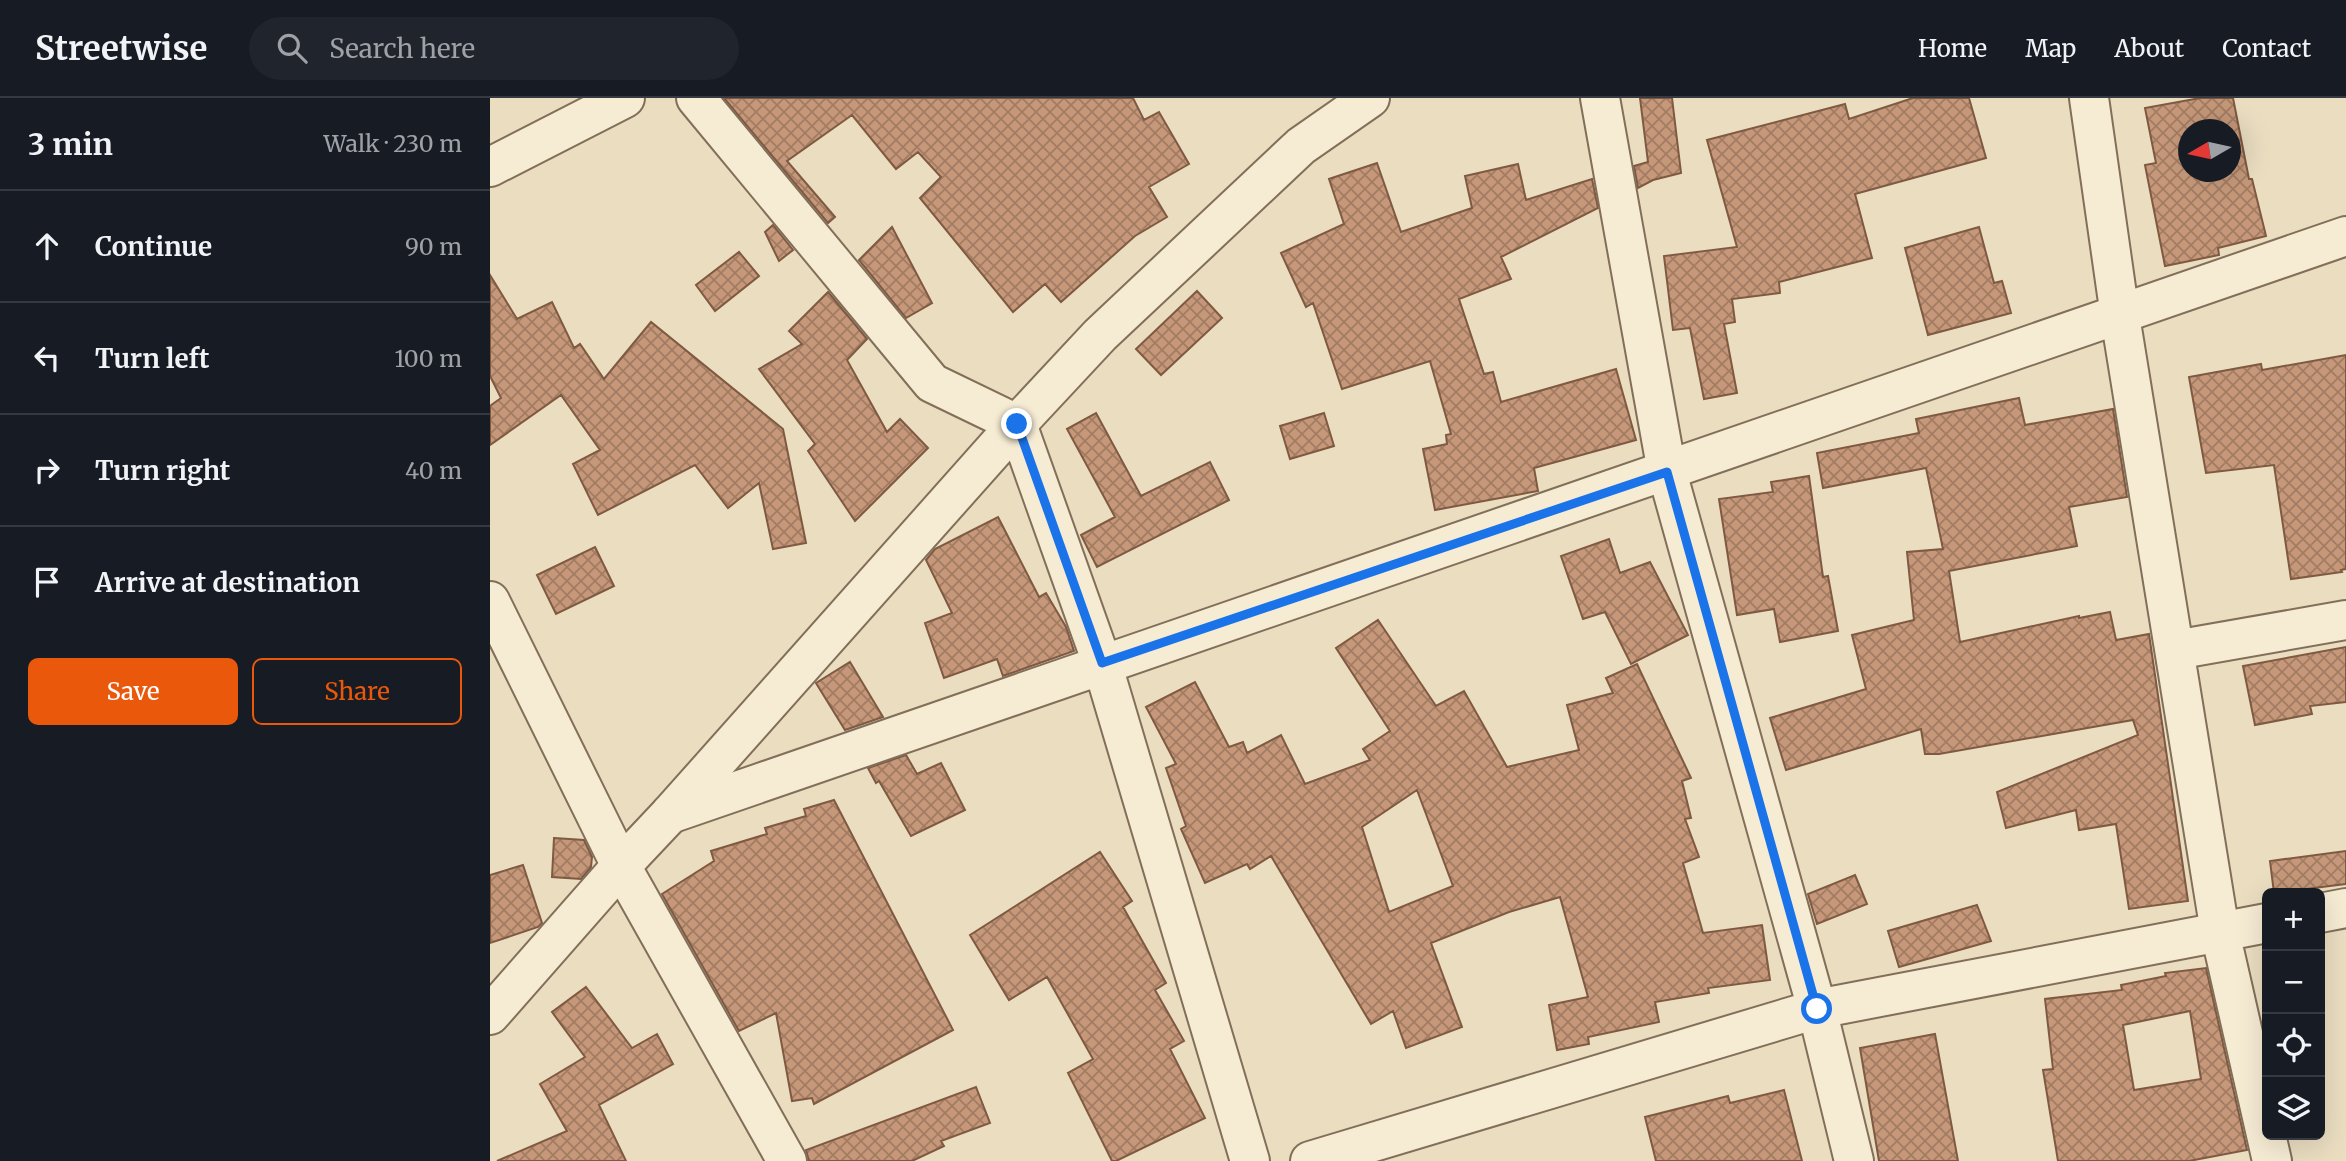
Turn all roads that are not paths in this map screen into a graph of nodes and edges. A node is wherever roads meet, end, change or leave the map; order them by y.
1 (625, 98) edge
2 (696, 98) edge
3 (1370, 98) edge
4 (1600, 98) edge
5 (2089, 98) edge
6 (490, 167) edge
7 (2346, 236) edge
8 (2120, 316) junction
9 (1017, 424) junction
10 (1667, 472) junction
11 (490, 601) edge
12 (2346, 620) edge
13 (2175, 650) junction
14 (1102, 663) junction
15 (670, 814) junction
16 (621, 866) junction
17 (2346, 908) edge
18 (2325, 912) edge
19 (2262, 924) edge
20 (2220, 932) junction
21 (1817, 1009) junction
22 (490, 1015) edge
23 (787, 1161) edge
24 (1250, 1161) edge
25 (1310, 1161) edge
26 (1854, 1161) edge
27 (2272, 1161) edge

1 - 6 street
2 - 9 street
3 - 9 street
4 - 10 street
5 - 8 street
7 - 8 street
8 - 10 street
8 - 13 street
9 - 14 street
9 - 15 street
10 - 14 street
10 - 21 street
11 - 16 street
12 - 13 street
13 - 20 street
14 - 15 street
14 - 24 street
15 - 16 street
16 - 22 street
16 - 23 street
17 - 18 street
19 - 20 street
20 - 21 street
20 - 27 street
21 - 25 street
21 - 26 street

